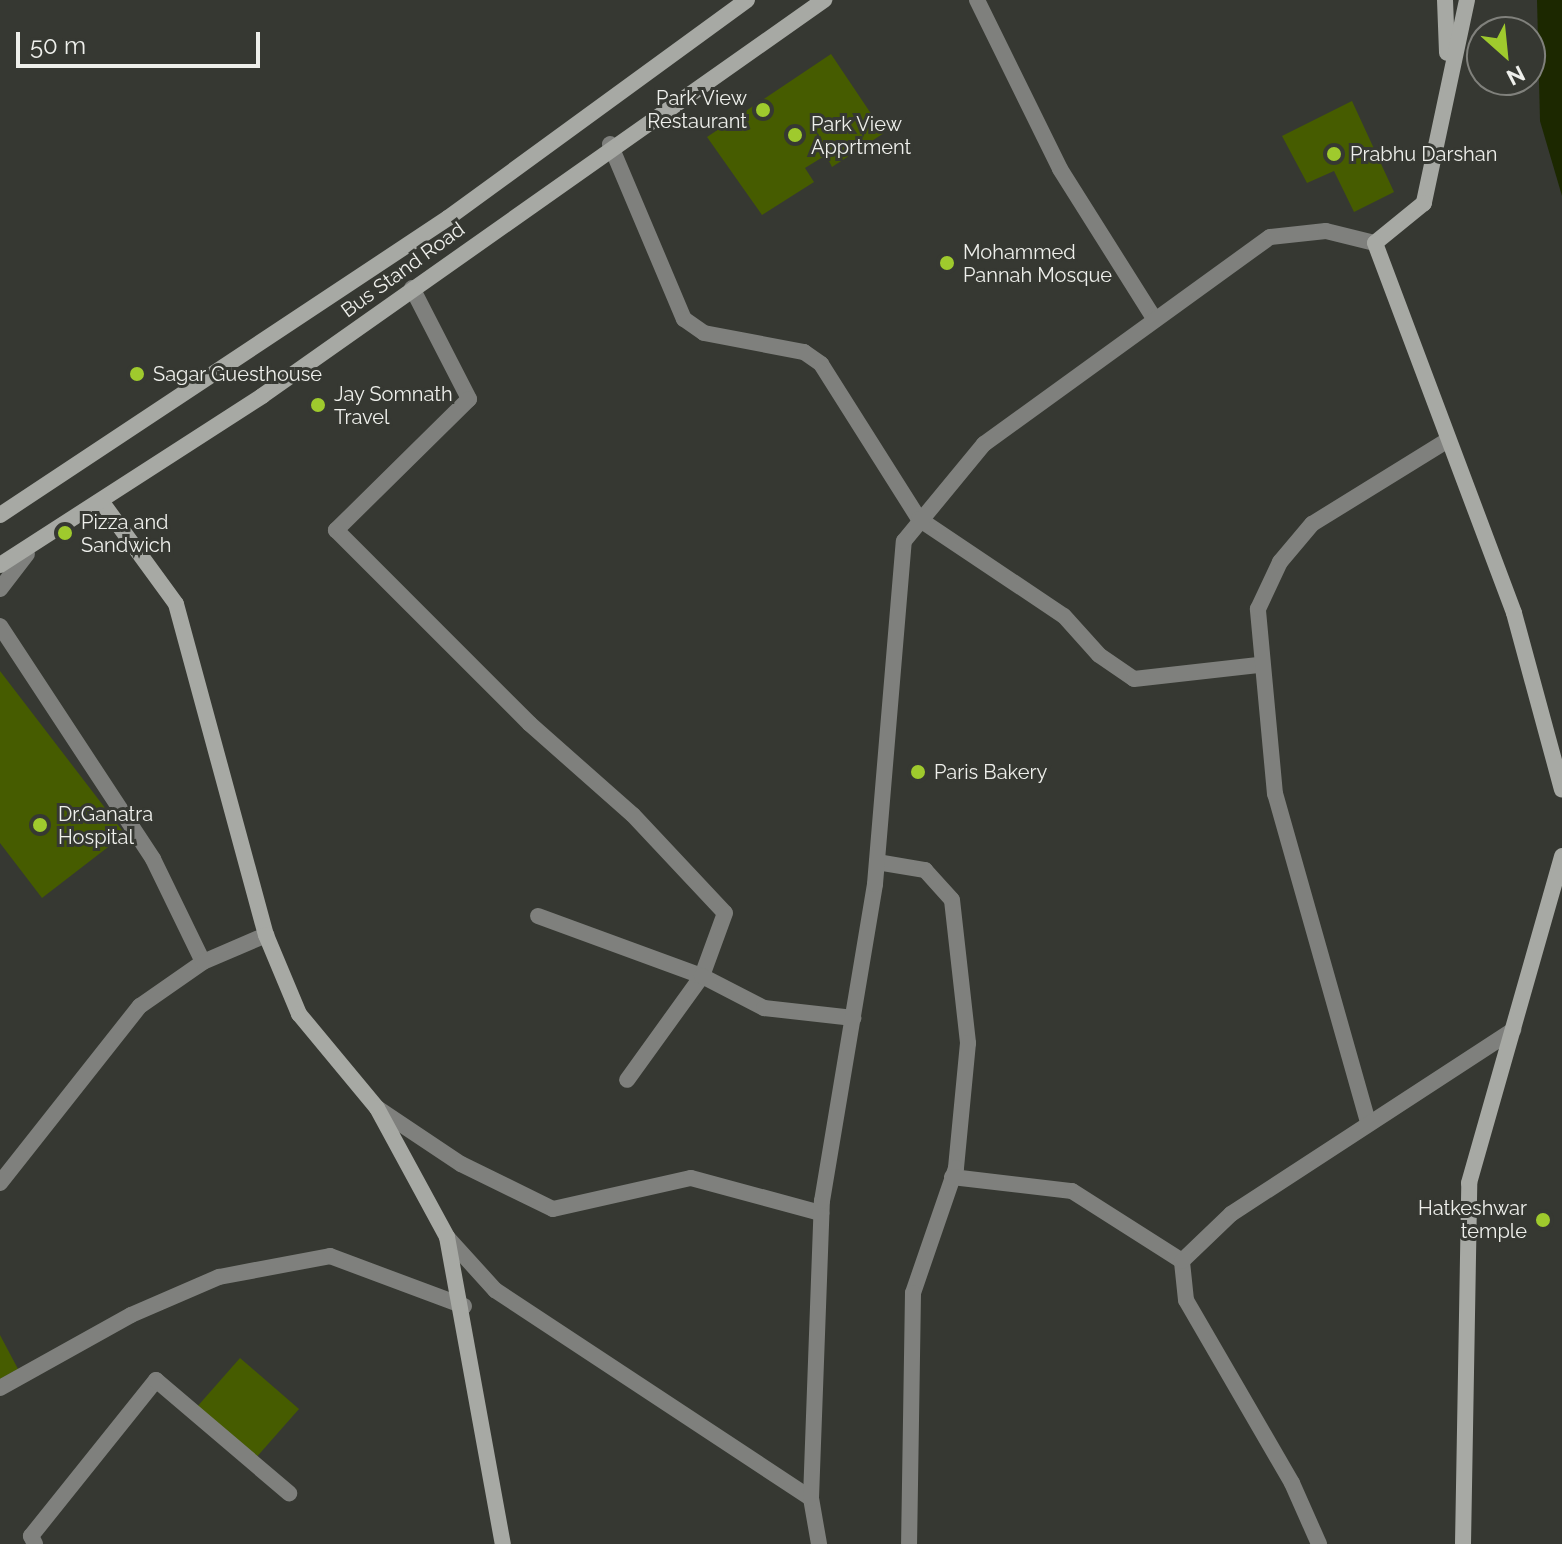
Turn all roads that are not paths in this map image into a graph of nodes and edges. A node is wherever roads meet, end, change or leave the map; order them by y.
1 (747, 0) edge
2 (824, 0) edge
3 (977, 0) edge
4 (1445, 0) edge
5 (1467, 0) edge
6 (1447, 70) junction
7 (610, 144) junction
8 (1375, 243) junction
9 (412, 288) junction
10 (1155, 320) junction
11 (1448, 440) junction
12 (101, 501) junction
13 (0, 515) edge
14 (919, 519) junction
15 (27, 554) junction
16 (0, 565) edge
17 (0, 589) edge
18 (0, 626) edge
19 (1258, 665) junction
20 (1562, 790) edge
21 (1562, 856) edge
22 (877, 862) junction
23 (538, 916) dead end
24 (266, 935) junction
25 (203, 962) junction
26 (702, 976) junction
27 (853, 1018) junction
28 (1513, 1030) junction
29 (627, 1080) dead end
30 (377, 1108) junction
31 (1368, 1122) junction
32 (952, 1177) junction
33 (0, 1183) edge
34 (821, 1213) junction
35 (447, 1237) junction
36 (1182, 1261) junction
37 (464, 1306) junction
38 (0, 1388) edge
39 (289, 1493) dead end
40 (811, 1498) junction
41 (35, 1544) edge
42 (503, 1544) edge
43 (819, 1544) edge
44 (909, 1544) edge
45 (1319, 1544) edge
46 (1463, 1544) edge

1 - 13 street, Bus Stand Road
2 - 7 street, Bus Stand Road
3 - 10 street
4 - 6 street
5 - 6 street
6 - 8 street
7 - 9 street, Bus Stand Road
7 - 14 street
8 - 10 street
8 - 11 street
9 - 12 street, Bus Stand Road
9 - 26 street
10 - 14 street
11 - 19 street
11 - 20 street
12 - 15 street, Bus Stand Road
12 - 24 street
14 - 19 street
14 - 22 street
15 - 16 street, Bus Stand Road
15 - 17 street
18 - 25 street
19 - 31 street
21 - 28 street
22 - 27 street
22 - 32 street
23 - 26 street
24 - 25 street
24 - 30 street
25 - 33 street
26 - 27 street
26 - 29 street
27 - 34 street
28 - 31 street
28 - 46 street
30 - 34 street
30 - 35 street
31 - 36 street
32 - 36 street
32 - 44 street
34 - 40 street
35 - 37 street
35 - 40 street
36 - 45 street
37 - 38 street
37 - 42 street
39 - 41 street
40 - 43 street

